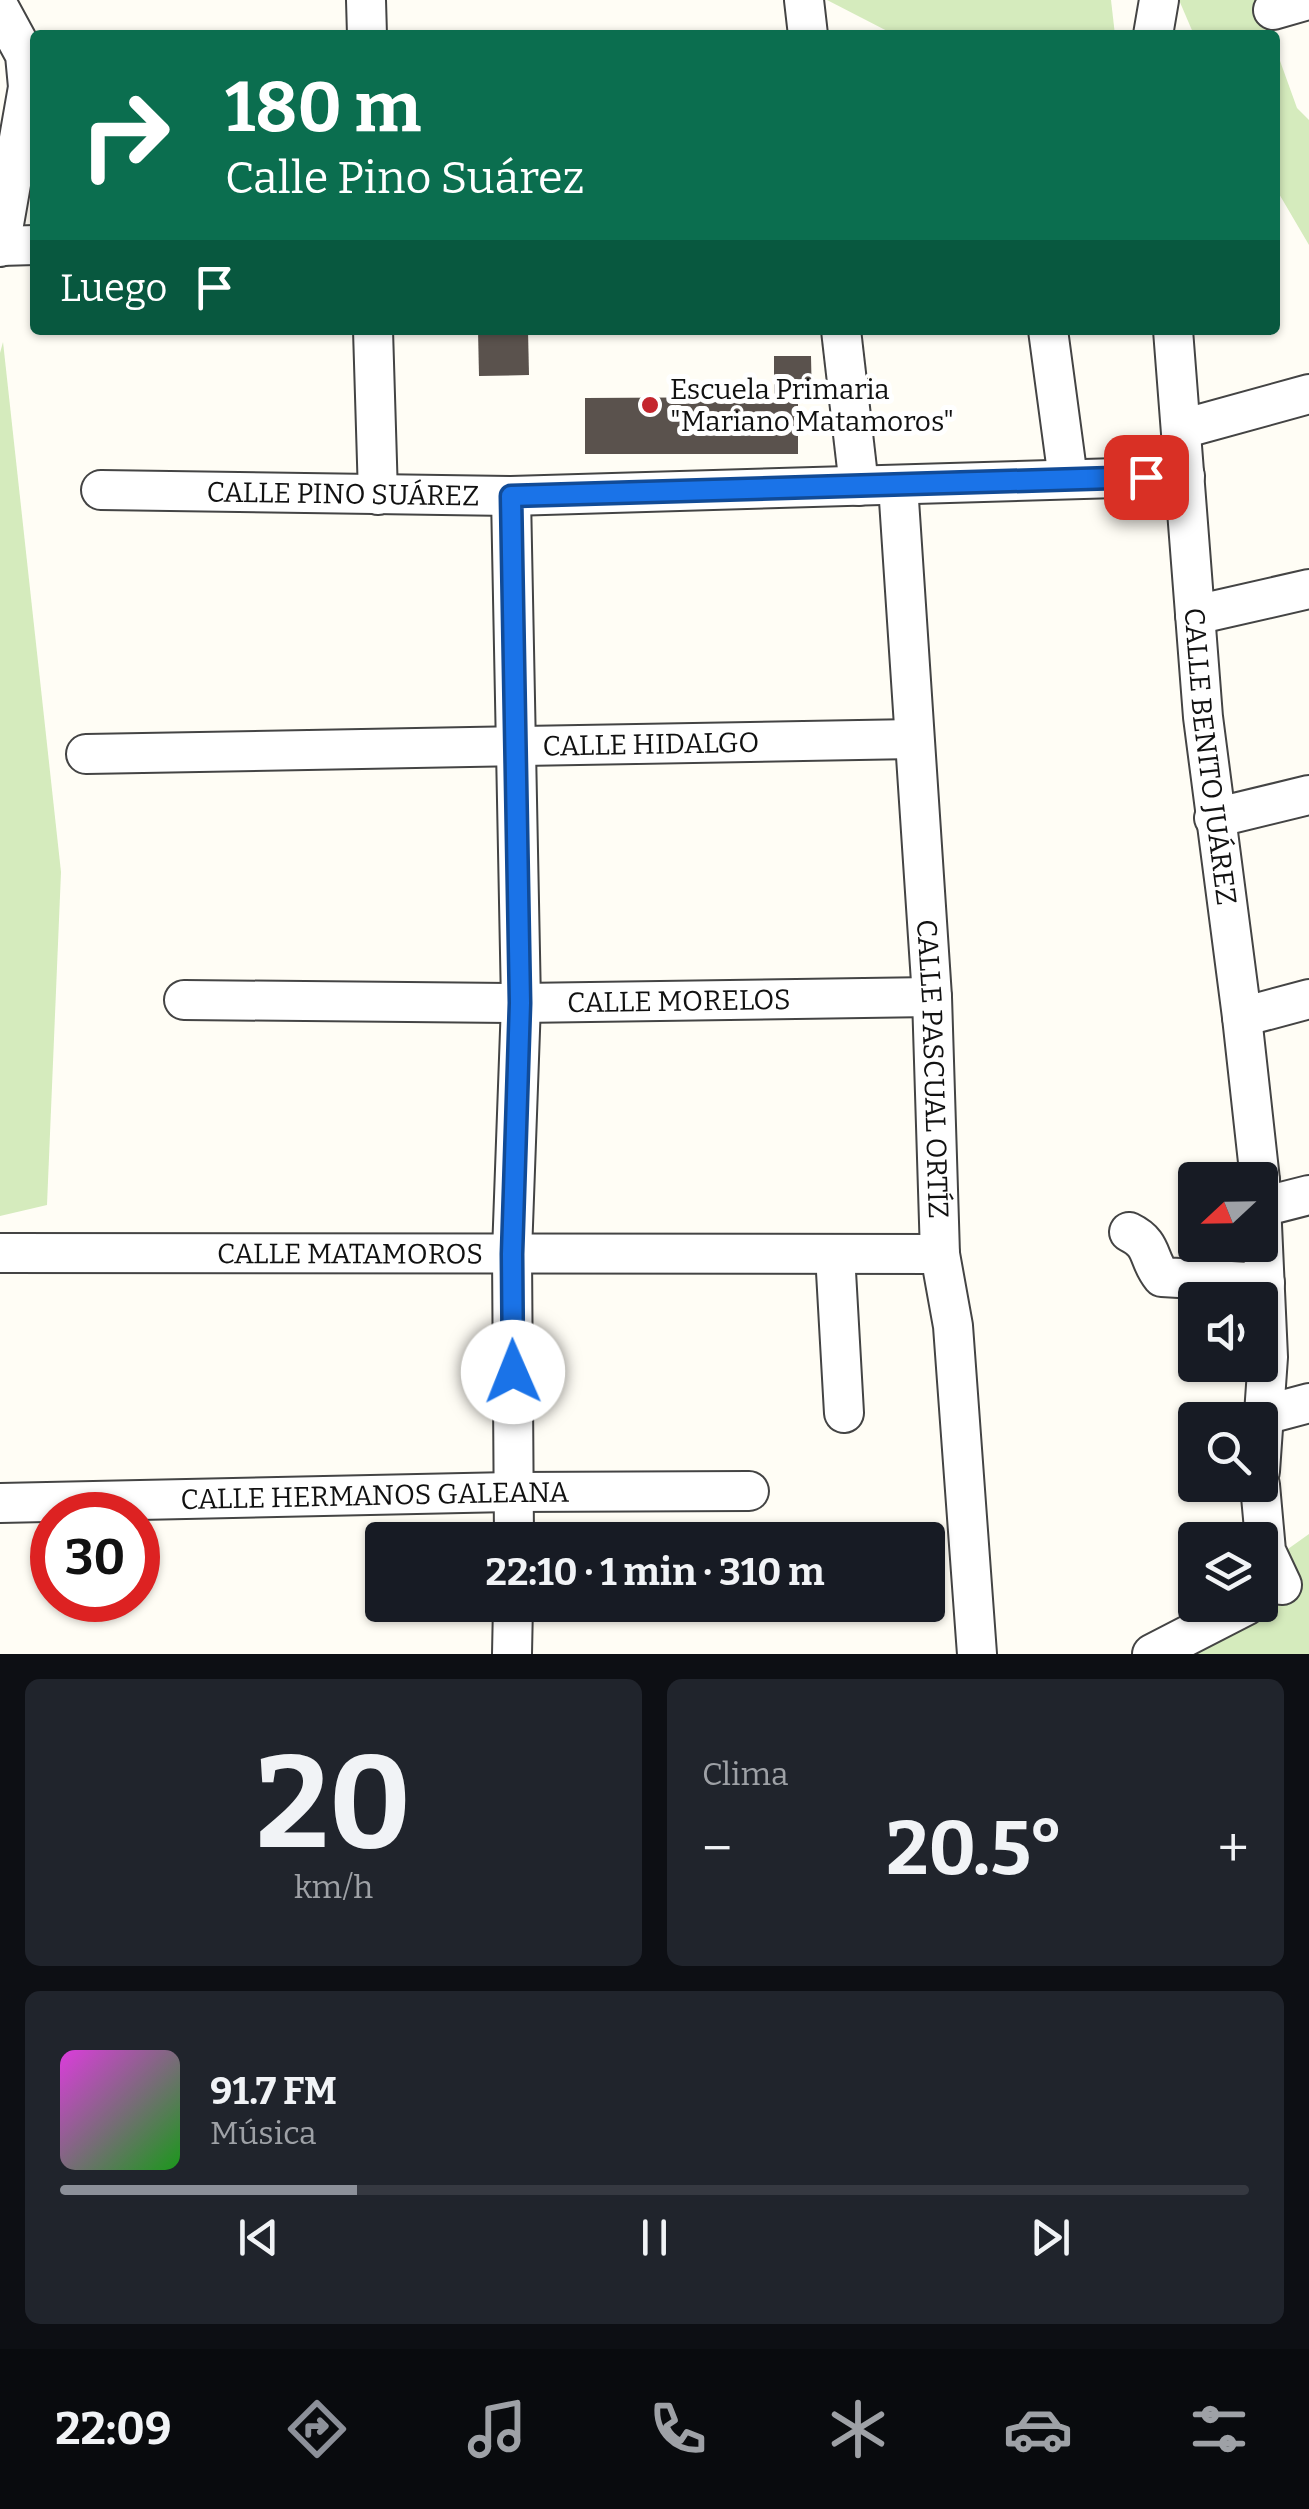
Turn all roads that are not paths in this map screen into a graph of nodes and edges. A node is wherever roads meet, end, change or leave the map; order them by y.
1 (366, 0) edge
2 (804, 0) edge
3 (1159, 0) edge
4 (0, 9) edge
5 (367, 30) edge
6 (807, 30) edge
7 (1155, 30) edge
8 (30, 245) edge
9 (0, 246) edge
10 (373, 335) edge
11 (842, 335) edge
12 (1049, 335) edge
13 (1173, 335) edge
14 (1309, 394) edge
15 (1182, 429) junction
16 (1184, 476) junction
17 (1068, 479) junction
18 (898, 485) junction
19 (859, 486) junction
20 (101, 490) dead end
21 (378, 496) junction
22 (511, 496) junction
23 (1309, 589) edge
24 (1195, 615) junction
25 (914, 738) junction
26 (514, 746) junction
27 (86, 754) dead end
28 (1309, 796) edge
29 (1214, 818) junction
30 (932, 997) junction
31 (1309, 999) edge
32 (184, 1000) dead end
33 (520, 1003) junction
34 (1242, 1017) junction
35 (1258, 1162) edge
36 (1278, 1191) edge
37 (1309, 1195) edge
38 (1130, 1232) dead end
39 (0, 1252) edge
40 (512, 1254) junction
41 (835, 1254) junction
42 (940, 1254) junction
43 (1244, 1282) edge
44 (1309, 1403) edge
45 (1278, 1411) edge
46 (844, 1413) dead end
47 (749, 1491) dead end
48 (515, 1492) junction
49 (0, 1502) edge
50 (1262, 1502) edge
51 (514, 1522) edge
52 (1284, 1588) edge
53 (513, 1622) edge
54 (1214, 1622) edge
55 (512, 1654) edge
56 (977, 1654) edge
57 (1152, 1654) edge

1 - 5 street
2 - 6 street
3 - 7 street
4 - 9 street
8 - 9 street
10 - 21 street
11 - 19 street
12 - 17 street
13 - 15 street, CALLE BENITO JUÁREZ
14 - 15 street
15 - 16 street, CALLE BENITO JUÁREZ
16 - 17 street, CALLE PINO SUÁREZ
16 - 24 street, CALLE BENITO JUÁREZ
17 - 18 street, CALLE PINO SUÁREZ
18 - 19 street, CALLE PINO SUÁREZ
18 - 25 street, CALLE PASCUAL ORTÍZ
19 - 22 street, CALLE PINO SUÁREZ
20 - 21 street, CALLE PINO SUÁREZ
21 - 22 street, CALLE PINO SUÁREZ
22 - 26 street
23 - 24 street
24 - 29 street, CALLE BENITO JUÁREZ
25 - 26 street, CALLE HIDALGO
25 - 30 street, CALLE PASCUAL ORTÍZ
26 - 27 street, CALLE HIDALGO
26 - 33 street
28 - 29 street
29 - 34 street, CALLE BENITO JUÁREZ
30 - 33 street, CALLE MORELOS
30 - 42 street, CALLE PASCUAL ORTÍZ
31 - 34 street
32 - 33 street, CALLE MORELOS
33 - 40 street
34 - 35 street, CALLE BENITO JUÁREZ
36 - 37 street
38 - 43 street
39 - 40 street, CALLE MATAMOROS
40 - 41 street, CALLE MATAMOROS
40 - 48 street
41 - 42 street, CALLE MATAMOROS
41 - 46 street
42 - 56 street, CALLE PASCUAL ORTÍZ
44 - 45 street
47 - 48 street, CALLE HERMANOS GALEANA
48 - 49 street, CALLE HERMANOS GALEANA
48 - 51 street
50 - 52 street
53 - 55 street
54 - 57 street

